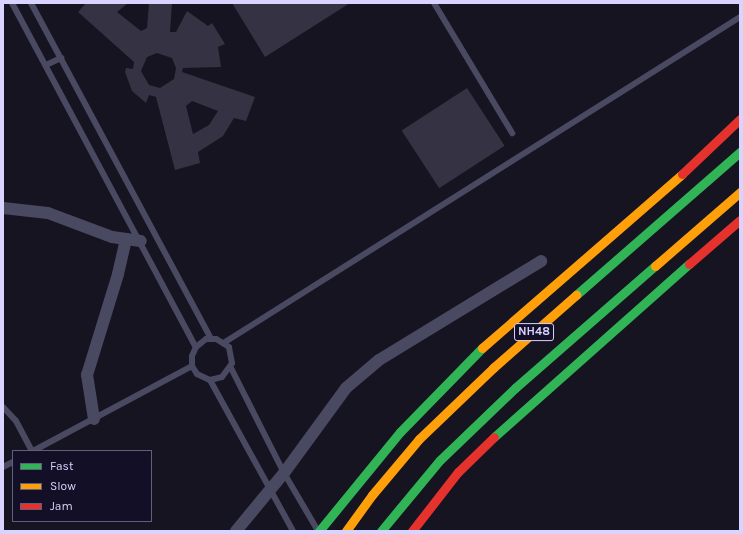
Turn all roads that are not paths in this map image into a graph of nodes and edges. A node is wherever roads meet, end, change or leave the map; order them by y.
1 (12, 3) edge
2 (31, 3) edge
3 (434, 3) edge
4 (740, 17) edge
5 (61, 58) junction
6 (46, 65) junction
7 (740, 119) edge
8 (512, 133) dead end
9 (740, 152) edge
10 (740, 192) edge
11 (3, 208) edge
12 (740, 220) edge
13 (126, 239) junction
14 (141, 241) junction
15 (541, 261) dead end
16 (211, 338) junction
17 (224, 342) junction
18 (196, 347) junction
19 (192, 366) junction
20 (231, 368) junction
21 (210, 380) junction
22 (3, 407) edge
23 (94, 418) junction
24 (32, 450) edge
25 (35, 450) edge
26 (12, 463) edge
27 (3, 468) edge
28 (284, 473) junction
29 (271, 489) junction
30 (236, 531) edge
31 (293, 531) edge
32 (319, 531) edge
33 (346, 531) edge
34 (381, 531) edge
35 (412, 531) edge

1 - 6 lane
2 - 5 lane
3 - 8 lane
4 - 17 lane
5 - 6 lane
5 - 16 lane
6 - 14 lane
7 - 32 main road
9 - 33 main road, NH48
10 - 34 main road, NH48
11 - 13 street
12 - 35 main road
13 - 14 street
13 - 23 street
14 - 18 lane
15 - 28 street
16 - 17 lane
16 - 18 lane
17 - 20 lane
18 - 19 lane
19 - 21 lane
19 - 23 lane
20 - 21 lane
20 - 28 lane
21 - 29 lane
22 - 24 lane
23 - 25 lane
26 - 27 lane
28 - 29 street
28 - 32 lane
29 - 30 street
29 - 31 lane

